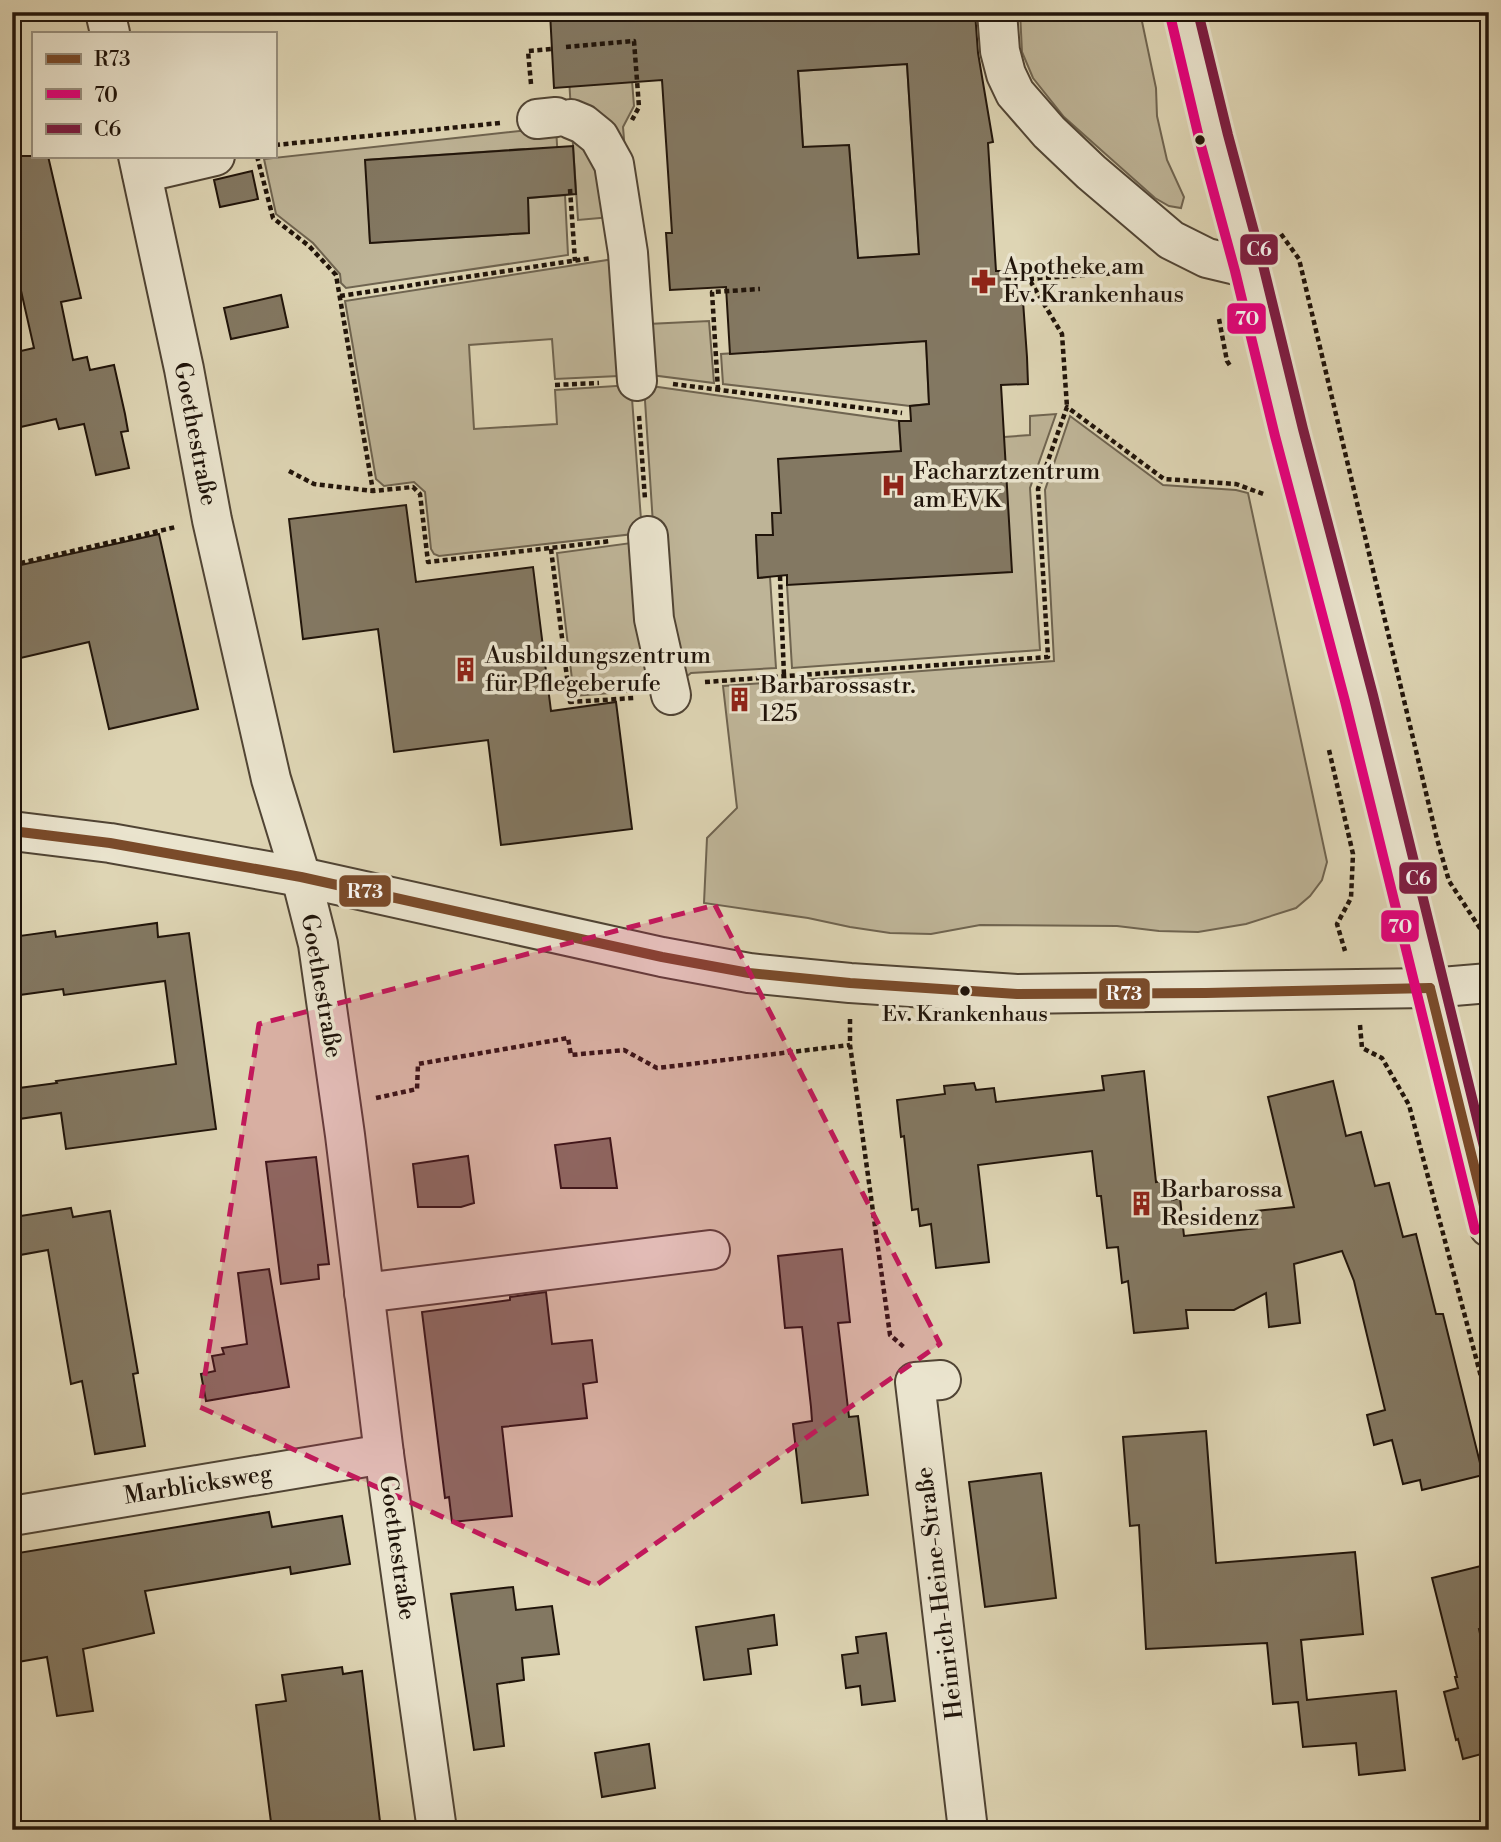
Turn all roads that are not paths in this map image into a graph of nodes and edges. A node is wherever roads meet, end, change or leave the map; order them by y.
1 (105, 12) edge
2 (997, 12) edge
3 (1184, 12) edge
4 (110, 32) edge
5 (549, 119) road end
6 (196, 158) edge
7 (140, 164) edge
8 (1250, 268) junction
9 (654, 382) road end
10 (648, 536) road end
11 (671, 695) road end
12 (12, 831) edge
13 (301, 877) junction
14 (1489, 983) edge
15 (1430, 988) junction
16 (1489, 1227) edge
17 (710, 1250) dead end
18 (364, 1293) junction
19 (941, 1380) road end
20 (384, 1454) junction
21 (12, 1516) edge
22 (437, 1830) edge
23 (968, 1830) edge

1 - 4 street
2 - 8 street
3 - 8 street
5 - 9 street
6 - 7 street
7 - 13 street, Goethestraße
8 - 15 street
10 - 11 street
12 - 13 street
13 - 15 street
13 - 18 street, Goethestraße
14 - 15 street
15 - 16 street
17 - 18 street
18 - 20 street, Goethestraße
19 - 23 street, Heinrich-Heine-Straße
20 - 21 street, Marblicksweg
20 - 22 street, Goethestraße

